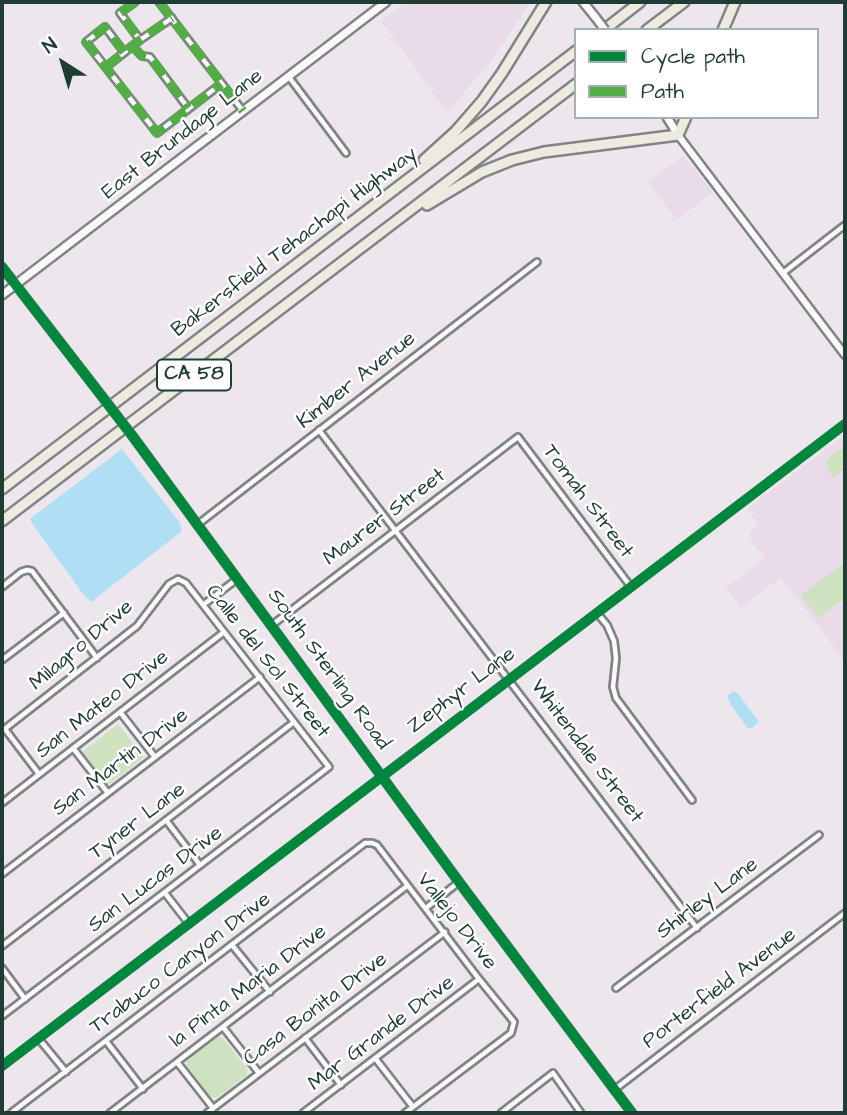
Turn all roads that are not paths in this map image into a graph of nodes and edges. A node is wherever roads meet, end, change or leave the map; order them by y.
1 (135, 2) edge
2 (159, 2) edge
3 (386, 2) edge
4 (546, 2) edge
5 (583, 2) edge
6 (640, 2) edge
7 (684, 2) edge
8 (735, 2) edge
9 (172, 18) junction
10 (603, 28) edge
11 (607, 28) edge
12 (650, 28) edge
13 (724, 28) edge
14 (140, 40) junction
15 (132, 46) junction
16 (124, 52) junction
17 (574, 53) edge
18 (106, 67) junction
19 (288, 76) junction
20 (221, 84) junction
21 (574, 86) edge
22 (188, 108) junction
23 (243, 111) junction
24 (668, 119) edge
25 (685, 119) edge
26 (678, 135) junction
27 (346, 153) dead end
28 (351, 223) junction
29 (845, 225) edge
30 (387, 229) junction
31 (537, 262) dead end
32 (2, 267) edge
33 (783, 273) junction
34 (15, 285) junction
35 (2, 295) edge
36 (845, 355) edge
37 (845, 424) edge
38 (319, 430) junction
39 (518, 437) joint
40 (2, 489) edge
41 (2, 521) edge
42 (197, 525) junction
43 (395, 531) junction
44 (178, 579) joint
45 (237, 579) junction
46 (631, 586) junction
47 (2, 587) edge
48 (203, 605) junction
49 (64, 613) junction
50 (597, 613) junction
51 (272, 625) junction
52 (224, 632) junction
53 (97, 659) junction
54 (2, 660) edge
55 (260, 677) junction
56 (508, 681) junction
57 (120, 712) junction
58 (294, 722) junction
59 (3, 730) edge
60 (74, 748) junction
61 (155, 757) junction
62 (329, 767) joint
63 (39, 774) junction
64 (382, 776) junction
65 (108, 793) junction
66 (692, 800) dead end
67 (2, 803) edge
68 (166, 820) junction
69 (819, 835) dead end
70 (372, 843) joint
71 (200, 865) junction
72 (2, 874) edge
73 (459, 882) junction
74 (407, 886) junction
75 (165, 893) junction
76 (426, 908) junction
77 (845, 913) edge
78 (189, 924) junction
79 (697, 928) junction
80 (445, 932) junction
81 (232, 945) junction
82 (2, 946) edge
83 (2, 968) edge
84 (479, 979) junction
85 (616, 988) dead end
86 (270, 992) junction
87 (25, 999) junction
88 (2, 1016) edge
89 (223, 1027) junction
90 (39, 1038) junction
91 (305, 1038) junction
92 (106, 1041) junction
93 (375, 1058) junction
94 (177, 1062) junction
95 (2, 1066) edge
96 (66, 1072) junction
97 (259, 1073) junction
98 (341, 1085) junction
99 (143, 1088) junction
100 (614, 1090) junction
101 (413, 1107) junction
102 (213, 1108) junction
103 (11, 1113) edge
104 (110, 1113) edge
105 (206, 1113) edge
106 (303, 1113) edge
107 (405, 1113) edge
108 (501, 1113) edge
109 (581, 1113) edge
110 (632, 1113) edge

1 - 14 street
2 - 9 street
3 - 19 main road, East Brundage Lane
4 - 28 highway
5 - 10 main road, bridge
6 - 11 highway
7 - 12 highway
8 - 13 highway
9 - 14 street
9 - 20 street
14 - 15 street
15 - 16 street
15 - 22 street
16 - 18 street
16 - 18 street
17 - 28 highway, Bakersfield Tehachapi Highway / CA 58
18 - 22 street
19 - 23 main road, East Brundage Lane
19 - 27 street
20 - 22 street
20 - 23 street
21 - 30 highway, Bakersfield Tehachapi Highway / CA 58
23 - 34 main road, East Brundage Lane
24 - 26 main road
25 - 26 highway
26 - 30 highway
26 - 33 street
28 - 40 highway, Bakersfield Tehachapi Highway / CA 58
29 - 33 street
30 - 41 highway, Bakersfield Tehachapi Highway / CA 58
31 - 38 street, Kimber Avenue
32 - 34 street, South Sterling Road
33 - 36 street
34 - 35 main road, East Brundage Lane
34 - 42 street, South Sterling Road, bridge
37 - 46 street, Zephyr Lane
38 - 42 street, Kimber Avenue
38 - 43 street, Whitendale Street
39 - 43 street, Maurer Street
39 - 46 street, Tomah Street
42 - 45 street, South Sterling Road
43 - 51 street, Maurer Street
43 - 56 street, Whitendale Street
44 - 48 street, Calle del Sol Street
44 - 53 street, Milagro Drive
45 - 48 street
45 - 51 street, South Sterling Road
46 - 50 street, Zephyr Lane
47 - 49 street
48 - 52 street, Calle del Sol Street
49 - 53 street
49 - 54 street
50 - 56 street, Zephyr Lane
50 - 66 street
51 - 64 street, South Sterling Road
52 - 55 street, Calle del Sol Street
52 - 57 street, San Mateo Drive
53 - 59 street, Milagro Drive
55 - 58 street, Calle del Sol Street
55 - 61 street, San Martin Drive
56 - 64 street, Zephyr Lane
56 - 79 street, Whitendale Street
57 - 60 street, San Mateo Drive
57 - 61 street
58 - 62 street, Calle del Sol Street
58 - 68 street, Tyner Lane
59 - 63 street
60 - 63 street, San Mateo Drive
60 - 65 street
61 - 65 street, San Martin Drive
62 - 71 street, San Lucas Drive
63 - 67 street, San Mateo Drive
64 - 73 street, South Sterling Road
64 - 78 street, Zephyr Lane
65 - 72 street, San Martin Drive
68 - 71 street
68 - 82 street, Tyner Lane
69 - 79 street, Shirley Lane
70 - 74 street, Vallejo Drive
70 - 81 street, Trabuco Canyon Drive
71 - 75 street, San Lucas Drive
73 - 76 street
73 - 100 street, South Sterling Road
74 - 76 street, Vallejo Drive
74 - 86 street, la Pinta Maria Drive
75 - 78 street
75 - 87 street, San Lucas Drive
76 - 80 street, Vallejo Drive
77 - 100 street, Porterfield Avenue
78 - 90 street, Zephyr Lane
79 - 85 street, Shirley Lane
80 - 84 street, Vallejo Drive
80 - 91 street, Casa Bonita Drive
81 - 86 street
81 - 92 street, Trabuco Canyon Drive
83 - 87 street
84 - 93 street, Mar Grande Drive
84 - 101 street, Vallejo Drive
86 - 89 street, la Pinta Maria Drive
87 - 88 street, San Lucas Drive
89 - 94 street, la Pinta Maria Drive
89 - 97 street
90 - 95 street, Zephyr Lane
90 - 96 street
91 - 97 street, Casa Bonita Drive
91 - 98 street
92 - 96 street, Trabuco Canyon Drive
92 - 99 street
93 - 98 street, Mar Grande Drive
93 - 101 street
94 - 99 street, la Pinta Maria Drive
94 - 102 street
96 - 103 street, Trabuco Canyon Drive
97 - 102 street, Casa Bonita Drive
98 - 106 street, Mar Grande Drive
99 - 104 street, la Pinta Maria Drive
100 - 110 street, South Sterling Road
101 - 107 street
102 - 105 street, Casa Bonita Drive
108 - 109 street

